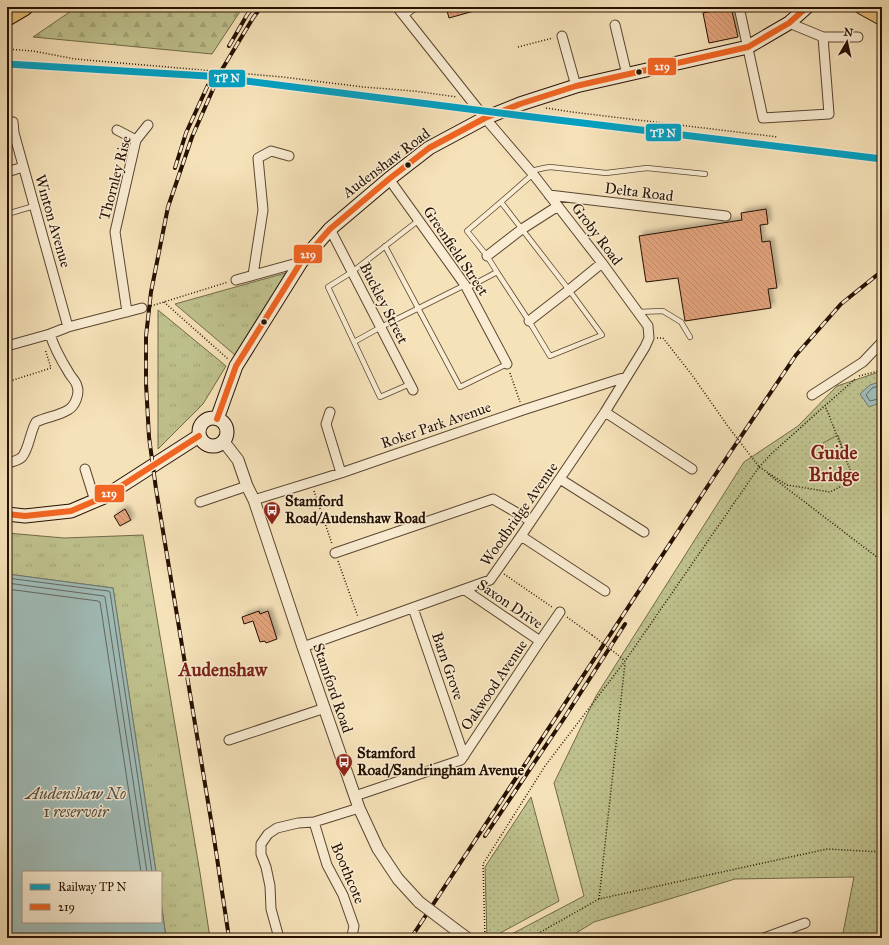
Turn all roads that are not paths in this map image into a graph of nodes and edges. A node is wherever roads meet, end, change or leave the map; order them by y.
1 (24, 7) edge
2 (397, 7) edge
3 (417, 7) edge
4 (739, 7) edge
5 (806, 7) edge
6 (862, 7) edge
7 (7, 17) edge
8 (404, 17) junction
9 (882, 18) edge
10 (789, 23) junction
11 (615, 25) dead end
12 (562, 36) road end
13 (858, 37) dead end
14 (823, 38) junction
15 (748, 47) junction
16 (627, 75) junction
17 (576, 86) junction
18 (485, 118) junction
19 (14, 122) dead end
20 (148, 124) dead end
21 (117, 130) dead end
22 (10, 134) edge
23 (136, 140) junction
24 (289, 156) dead end
25 (23, 167) junction
26 (7, 172) edge
27 (532, 173) junction
28 (705, 174) dead end
29 (389, 179) junction
30 (549, 195) junction
31 (501, 202) junction
32 (34, 206) junction
33 (558, 206) junction
34 (7, 214) edge
35 (726, 216) dead end
36 (419, 220) junction
37 (330, 229) junction
38 (522, 229) junction
39 (385, 246) junction
40 (487, 256) junction
41 (301, 262) junction
42 (602, 263) junction
43 (352, 272) junction
44 (497, 272) junction
45 (253, 275) junction
46 (236, 280) road end
47 (466, 286) junction
48 (569, 290) junction
49 (142, 308) road end
50 (418, 308) junction
51 (127, 312) junction
52 (638, 312) junction
53 (529, 320) junction
54 (68, 327) junction
55 (380, 327) junction
56 (50, 334) junction
57 (690, 337) dead end
58 (354, 342) junction
59 (882, 342) edge
60 (7, 346) edge
61 (507, 364) joint
62 (626, 377) junction
63 (411, 387) joint
64 (812, 395) dead end
65 (330, 412) dead end
66 (605, 412) junction
67 (217, 419) junction
68 (199, 436) junction
69 (224, 442) junction
70 (7, 462) edge
71 (85, 469) dead end
72 (692, 469) dead end
73 (341, 473) junction
74 (560, 479) junction
75 (247, 486) junction
76 (95, 500) junction
77 (254, 500) junction
78 (200, 502) dead end
79 (7, 514) edge
80 (530, 521) junction
81 (644, 532) dead end
82 (521, 536) junction
83 (335, 553) dead end
84 (465, 590) junction
85 (605, 591) dead end
86 (413, 608) junction
87 (560, 612) road end
88 (540, 641) junction
89 (303, 647) junction
90 (325, 708) junction
91 (229, 740) dead end
92 (464, 756) junction
93 (355, 796) junction
94 (359, 808) junction
95 (314, 822) junction
96 (804, 923) dead end
97 (352, 936) dead end
98 (279, 938) edge
99 (467, 938) edge
100 (764, 938) edge

1 - 7 highway
2 - 8 street, Groby Road
3 - 8 lane
4 - 15 street
5 - 10 main road, Audenshaw Road
6 - 9 main road
8 - 18 street, Groby Road
10 - 14 street
10 - 15 main road, Audenshaw Road
11 - 16 street
12 - 17 street
13 - 14 street
14 - 15 street
15 - 16 main road, Audenshaw Road
16 - 17 main road, Audenshaw Road
17 - 18 main road, Audenshaw Road
18 - 27 street, Groby Road
18 - 29 main road, Audenshaw Road
19 - 22 street, Winton Avenue
20 - 23 street, Thornley Rise
21 - 23 street
22 - 25 street, Winton Avenue
23 - 51 street, Thornley Rise
24 - 45 street
25 - 26 street
25 - 32 street, Winton Avenue
27 - 28 lane
27 - 30 street, Groby Road
27 - 31 lane
29 - 36 street, Greenfield Street
29 - 37 main road, Audenshaw Road
30 - 33 street, Groby Road
30 - 35 street, Delta Road
31 - 38 lane
31 - 40 lane
32 - 34 lane
32 - 54 street, Winton Avenue
33 - 38 street
33 - 42 street, Groby Road
36 - 39 lane
36 - 47 street, Greenfield Street
37 - 41 main road, Audenshaw Road
37 - 43 street, Buckley Street
38 - 40 street
38 - 48 lane
39 - 43 lane
39 - 50 lane
40 - 44 lane
41 - 45 street
41 - 67 main road, Audenshaw Road
42 - 48 street
42 - 52 street, Groby Road
43 - 55 street, Buckley Street
43 - 58 lane
44 - 47 lane
44 - 53 lane
45 - 46 street
47 - 50 lane
47 - 61 street, Greenfield Street
48 - 53 street
48 - 53 lane
49 - 51 street
50 - 55 lane
50 - 61 lane
51 - 54 street
52 - 57 lane
52 - 62 street, Groby Road
54 - 56 street
55 - 58 lane
55 - 63 street, Buckley Street
56 - 60 street
56 - 70 street
58 - 63 lane
59 - 64 street
62 - 66 street, Woodbridge Avenue
62 - 73 street, Roker Park Avenue
65 - 73 street
66 - 72 street
66 - 74 street, Woodbridge Avenue
67 - 68 main road
67 - 69 main road
68 - 69 main road
68 - 76 main road
69 - 75 street, Stamford Road
71 - 76 street
73 - 77 street, Roker Park Avenue
74 - 80 street, Woodbridge Avenue
74 - 81 street
75 - 77 street, Stamford Road
75 - 78 street
76 - 79 main road
77 - 89 street, Stamford Road
80 - 82 street, Woodbridge Avenue
80 - 83 street
82 - 84 street, Woodbridge Avenue
82 - 85 street
84 - 86 street, Woodbridge Avenue
84 - 88 street, Saxon Drive
86 - 89 street, Woodbridge Avenue
86 - 92 street, Barn Grove
87 - 88 street, Oakwood Avenue
88 - 92 street, Oakwood Avenue
89 - 90 street, Stamford Road
90 - 91 street
90 - 93 street, Stamford Road
92 - 93 street, Oakwood Avenue
93 - 94 street, Stamford Road
94 - 95 street
94 - 99 street, Stamford Road, bridge
95 - 97 street, Boothcote
95 - 98 street
96 - 100 street

